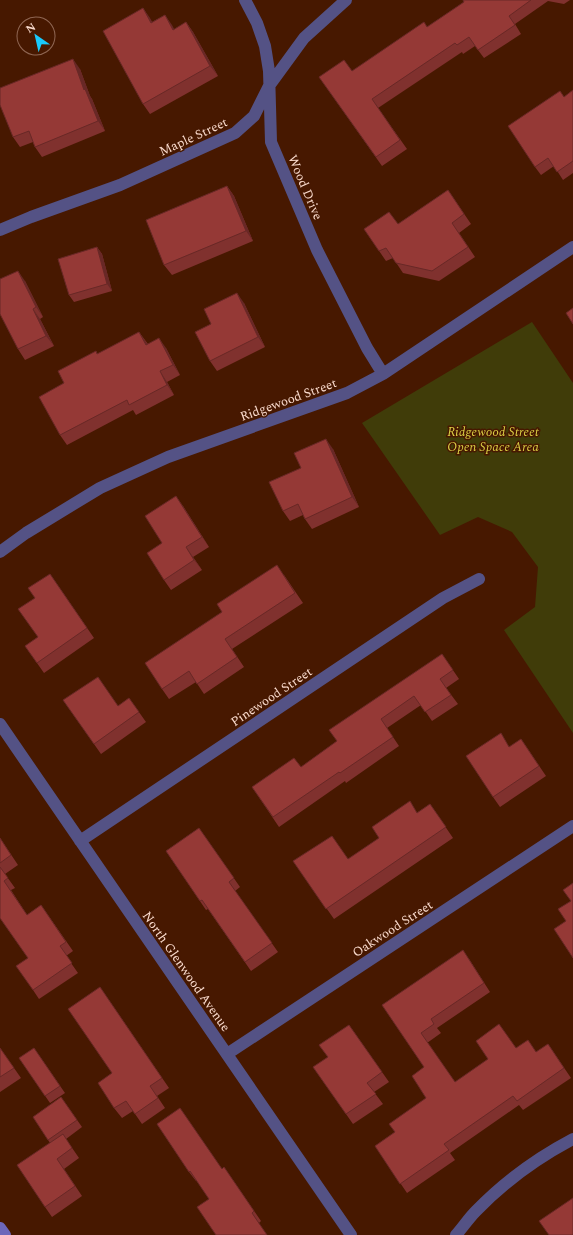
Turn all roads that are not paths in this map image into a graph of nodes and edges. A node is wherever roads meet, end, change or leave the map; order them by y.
1 (245, 0) edge
2 (346, 0) edge
3 (269, 86) junction
4 (0, 230) edge
5 (573, 247) edge
6 (382, 374) junction
7 (0, 552) edge
8 (479, 579) dead end
9 (0, 724) edge
10 (573, 826) edge
11 (80, 840) junction
12 (227, 1054) junction
13 (573, 1139) edge
14 (0, 1228) edge
15 (5, 1235) edge
16 (351, 1235) edge
17 (456, 1235) edge

1 - 3 street, Wood Drive
2 - 3 street, Maple Street
3 - 4 street, Maple Street
3 - 6 street, Wood Drive
5 - 6 street, Ridgewood Street
6 - 7 street, Ridgewood Street
8 - 11 street, Pinewood Street
9 - 11 street, North Glenwood Avenue
10 - 12 street, Oakwood Street
11 - 12 street, North Glenwood Avenue
12 - 16 street, North Glenwood Avenue
13 - 17 street
14 - 15 street

